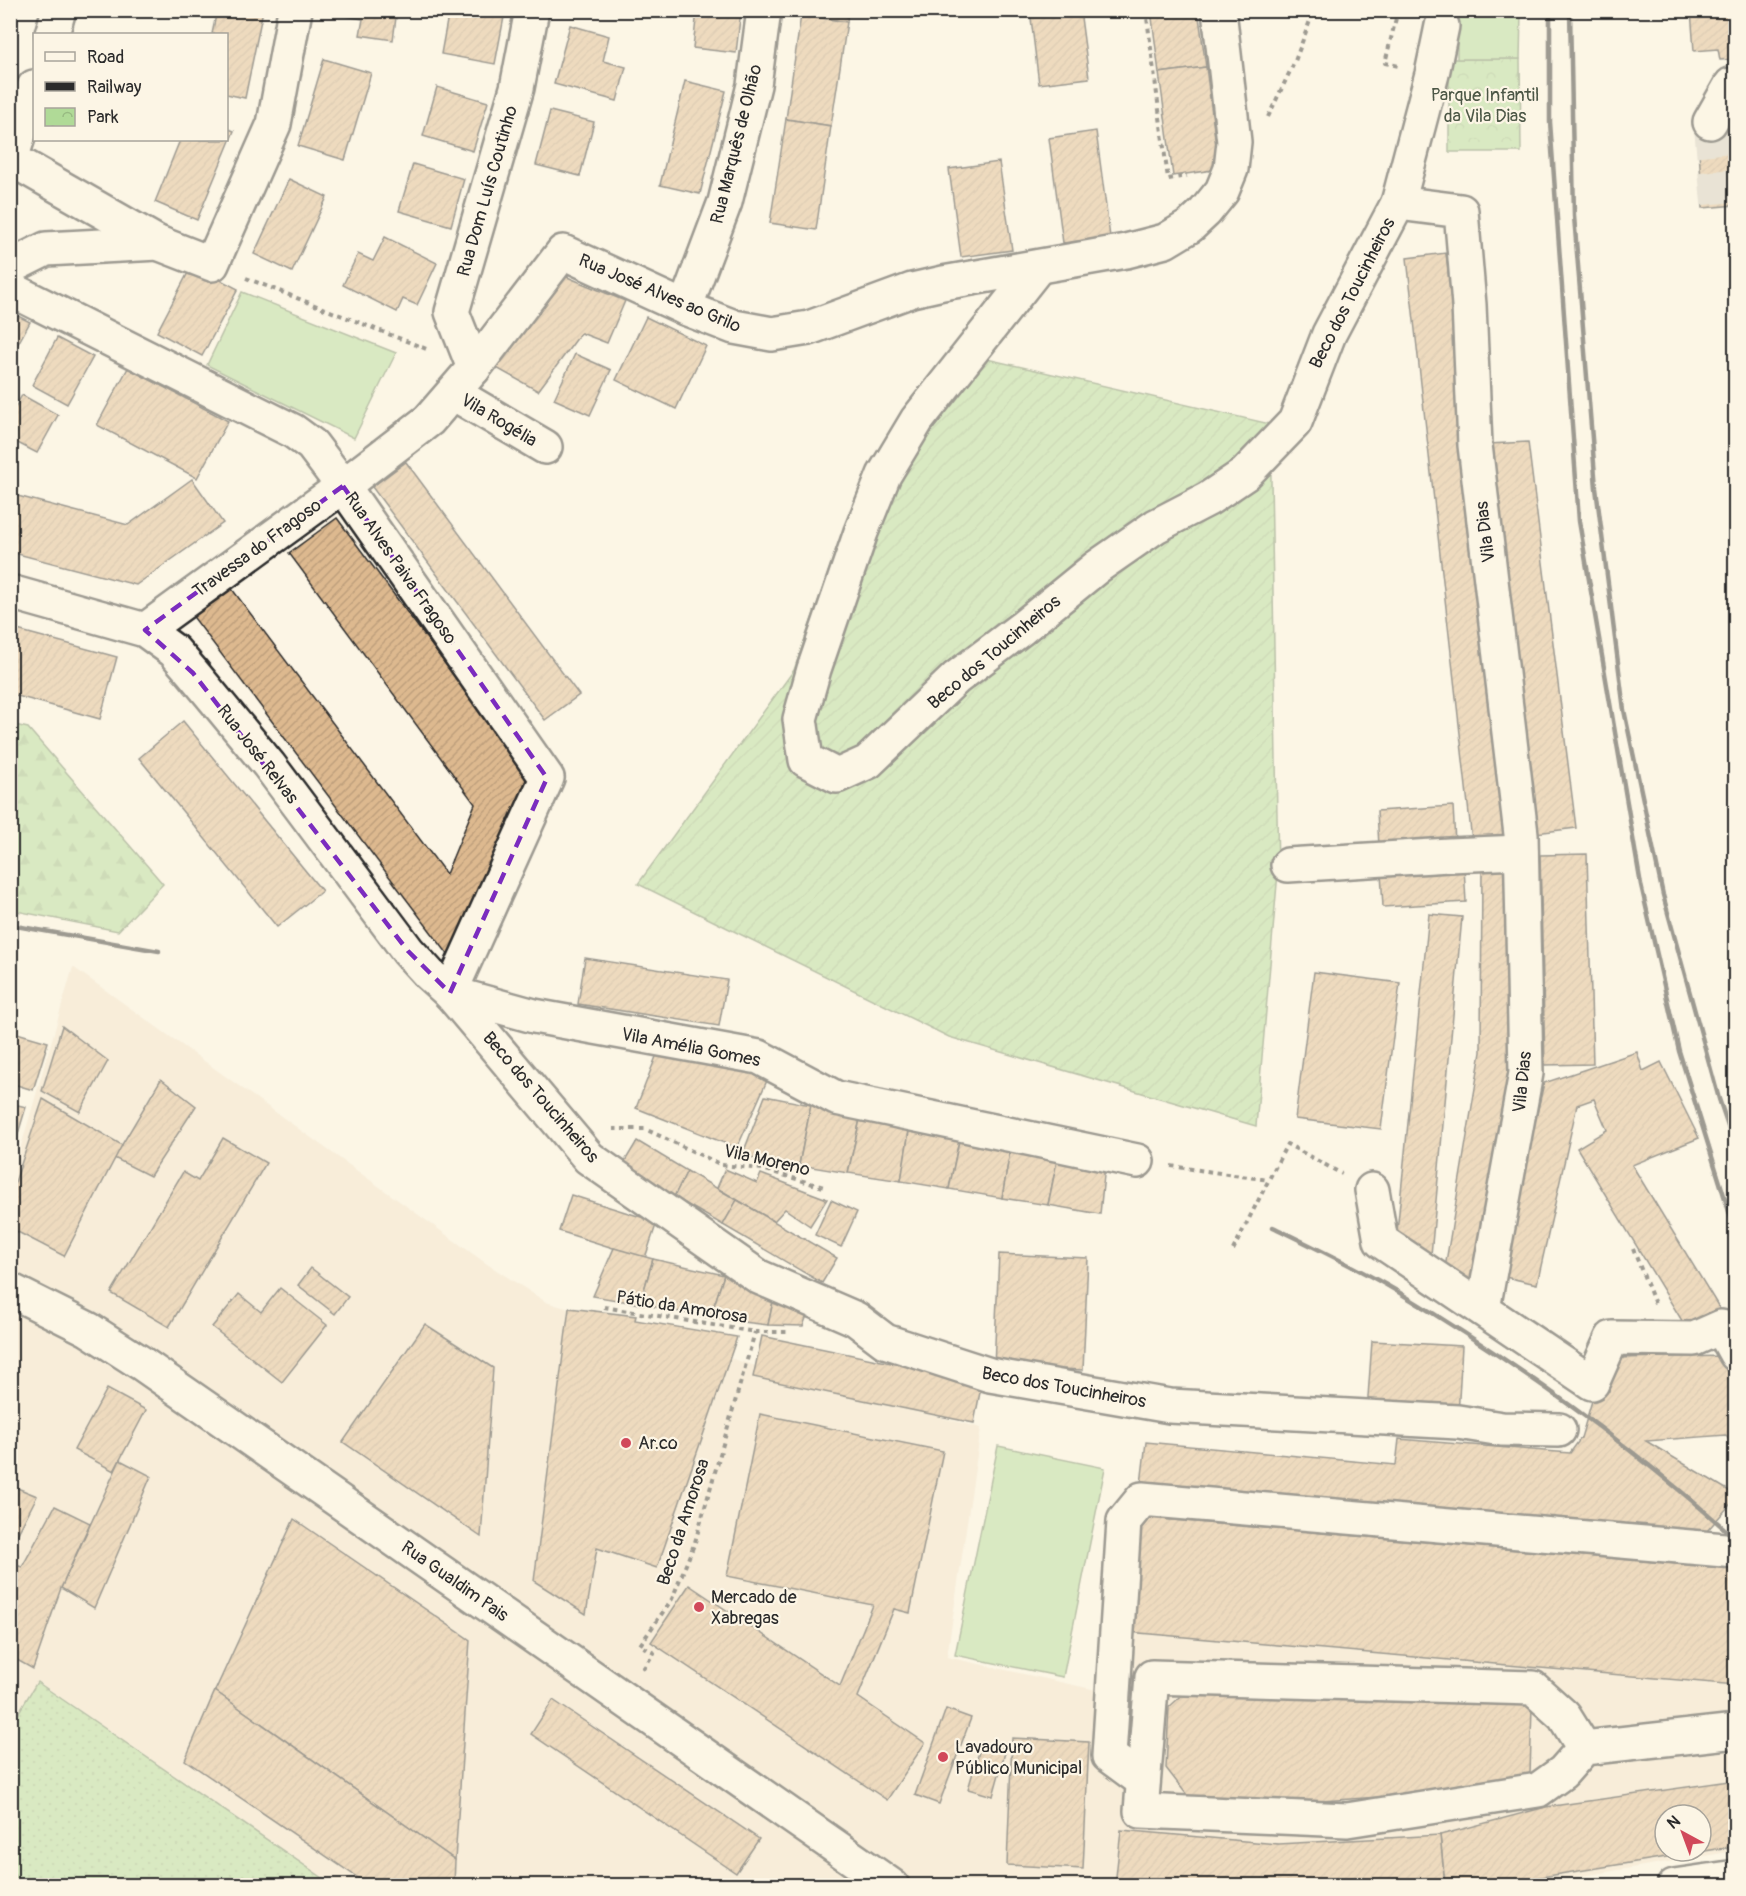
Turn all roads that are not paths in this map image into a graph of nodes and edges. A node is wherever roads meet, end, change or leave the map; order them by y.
1 (59, 10) edge
2 (295, 10) edge
3 (532, 10) edge
4 (764, 10) edge
5 (1219, 10) edge
6 (1442, 26) dead end
7 (52, 33) edge
8 (1736, 85) edge
9 (33, 90) edge
10 (1710, 122) tunnel mouth
11 (11, 159) edge
12 (1398, 203) junction
13 (1461, 212) joint
14 (158, 243) junction
15 (10, 267) edge
16 (1038, 267) junction
17 (10, 289) edge
18 (685, 308) junction
19 (474, 368) junction
20 (453, 393) junction
21 (544, 447) dead end
22 (344, 486) junction
23 (10, 592) edge
24 (145, 630) junction
25 (1521, 852) junction
26 (1288, 865) dead end
27 (450, 993) junction
28 (1137, 1161) road end
29 (1372, 1190) road end
30 (10, 1290) edge
31 (1483, 1309) junction
32 (1736, 1354) edge
33 (1559, 1430) dead end
34 (1736, 1551) edge
35 (1736, 1731) edge
36 (1584, 1748) junction
37 (1143, 1781) junction
38 (1736, 1877) edge
39 (892, 1886) edge
40 (1674, 1886) edge

1 - 7 street
2 - 14 street
3 - 19 street, Rua Dom Luís Coutinho
4 - 18 street, Rua Marquês de Olhão
5 - 16 street, Rua José Alves ao Grilo
6 - 12 street
8 - 10 street
9 - 11 street
11 - 14 street
12 - 13 street, Beco dos Toucinheiros
12 - 16 street, Beco dos Toucinheiros
13 - 25 street, Vila Dias
14 - 15 street
16 - 18 street, Rua José Alves ao Grilo
17 - 22 street, Rua Alves Paiva Fragoso
18 - 19 street, Rua José Alves ao Grilo
19 - 20 street, Travessa do Fragoso
20 - 21 street, Vila Rogélia
20 - 22 street, Travessa do Fragoso
22 - 24 street, Travessa do Fragoso
22 - 27 street, Rua Alves Paiva Fragoso
23 - 24 street, Rua José Relvas
24 - 27 street, Rua José Relvas
25 - 26 street
25 - 31 street, Vila Dias
27 - 28 street, Vila Amélia Gomes
27 - 33 street, Beco dos Toucinheiros
29 - 31 street
30 - 39 street, Rua Gualdim Pais
31 - 32 street
34 - 37 street
35 - 36 street
36 - 37 street
36 - 37 street
38 - 40 street

